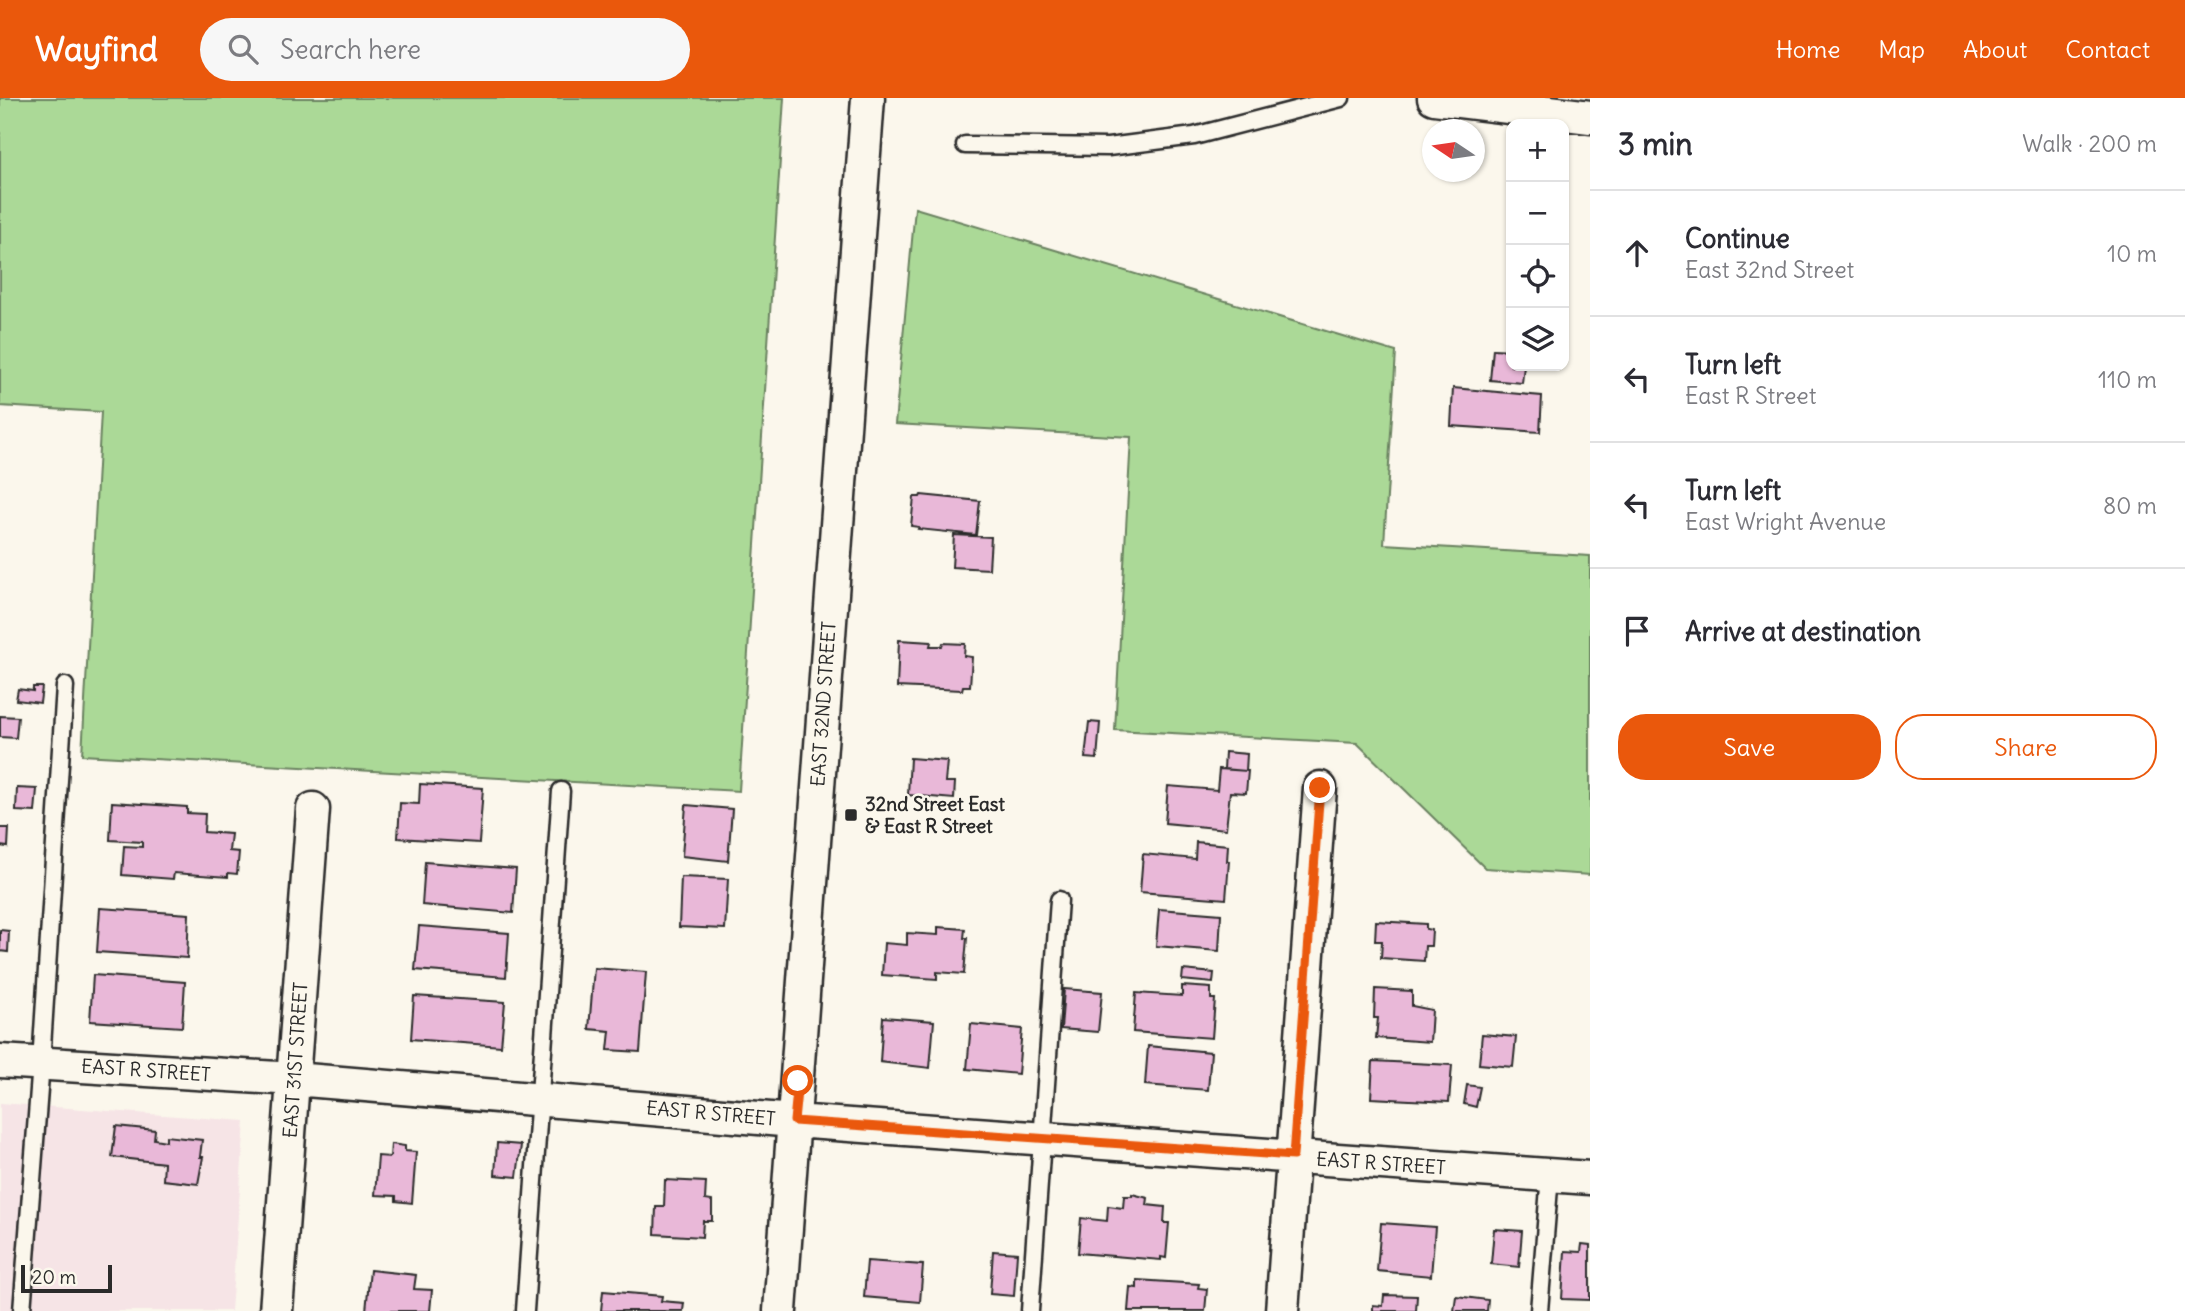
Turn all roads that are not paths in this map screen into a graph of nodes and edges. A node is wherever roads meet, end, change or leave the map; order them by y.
1 (868, 98) edge
2 (1341, 98) edge
3 (1434, 98) edge
4 (1590, 117) edge
5 (965, 145) dead end
6 (65, 687) dead end
7 (1320, 788) dead end
8 (561, 791) dead end
9 (313, 809) dead end
10 (1059, 900) dead end
11 (0, 1060) edge
12 (41, 1063) junction
13 (294, 1079) junction
14 (540, 1098) junction
15 (794, 1121) junction
16 (1042, 1138) junction
17 (1293, 1156) junction
18 (1550, 1175) junction
19 (1590, 1178) edge
20 (22, 1311) edge
21 (276, 1311) edge
22 (525, 1311) edge
23 (780, 1311) edge
24 (1030, 1311) edge
25 (1282, 1311) edge
26 (1539, 1311) edge

1 - 15 street, EAST 32ND STREET
2 - 5 lane
3 - 4 street
6 - 12 lane
7 - 17 street
8 - 14 lane
9 - 13 street, EAST 31ST STREET
10 - 16 lane
11 - 12 street, EAST R STREET
12 - 13 street, EAST R STREET
12 - 20 lane
13 - 14 street, EAST R STREET
13 - 21 street, EAST 31ST STREET
14 - 15 street, EAST R STREET
14 - 22 lane
15 - 16 street, EAST R STREET
15 - 23 street, EAST 32ND STREET
16 - 17 street, EAST R STREET
16 - 24 lane
17 - 18 street, EAST R STREET
17 - 25 street
18 - 19 street, EAST R STREET
18 - 26 lane

